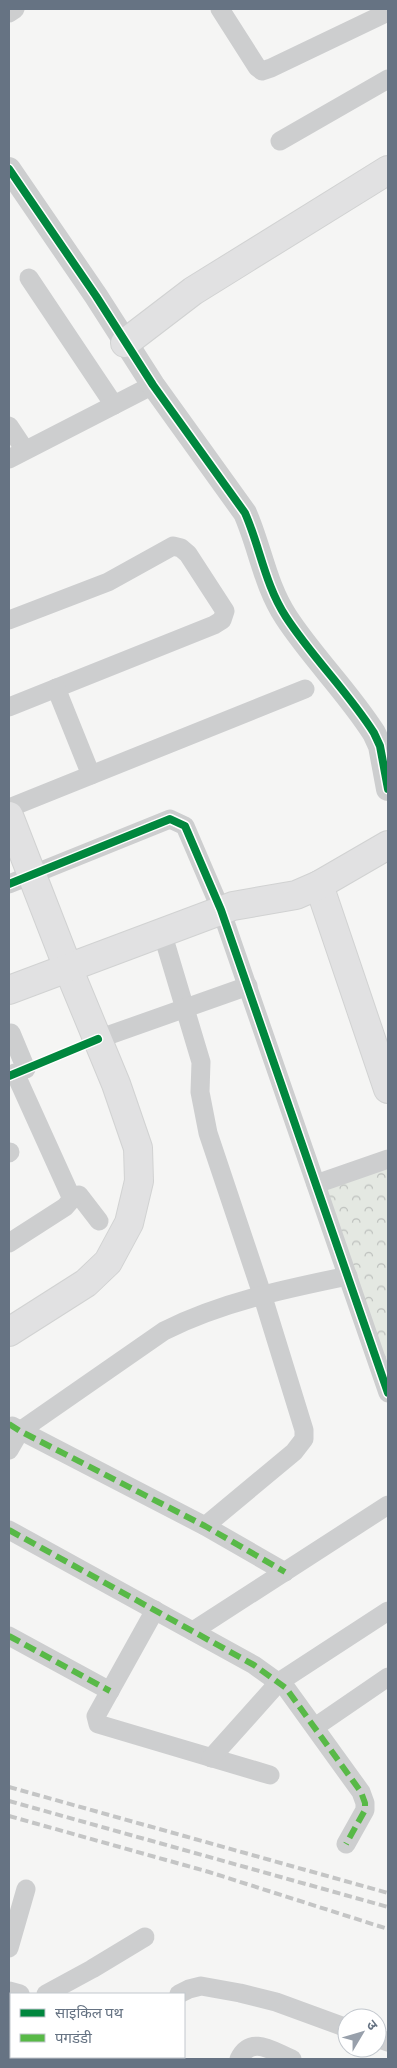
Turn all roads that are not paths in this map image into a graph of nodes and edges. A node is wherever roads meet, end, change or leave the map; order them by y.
1 (15, 9) edge
2 (220, 9) edge
3 (388, 12) edge
4 (9, 13) edge
5 (388, 79) edge
6 (280, 141) dead end
7 (9, 169) edge
8 (388, 170) edge
9 (29, 278) dead end
10 (126, 344) junction
11 (153, 385) junction
12 (114, 405) junction
13 (9, 426) edge
14 (17, 454) edge
15 (9, 620) edge
16 (56, 688) junction
17 (305, 689) dead end
18 (9, 707) edge
19 (91, 775) junction
20 (388, 789) edge
21 (9, 808) edge
22 (9, 816) edge
23 (388, 845) edge
24 (20, 879) edge
25 (319, 885) junction
26 (221, 910) junction
27 (162, 932) junction
28 (68, 968) junction
29 (248, 986) junction
30 (9, 990) edge
31 (186, 1008) junction
32 (11, 1033) dead end
33 (98, 1039) junction
34 (388, 1089) edge
35 (388, 1158) edge
36 (316, 1184) junction
37 (72, 1199) junction
38 (99, 1221) dead end
39 (9, 1243) edge
40 (348, 1276) junction
41 (262, 1294) junction
42 (9, 1332) edge
43 (388, 1393) edge
44 (14, 1428) edge
45 (9, 1450) edge
46 (388, 1505) edge
47 (205, 1526) junction
48 (9, 1530) edge
49 (285, 1572) junction
50 (155, 1610) junction
51 (388, 1611) edge
52 (193, 1631) junction
53 (9, 1636) edge
54 (388, 1677) edge
55 (279, 1682) junction
56 (110, 1691) junction
57 (315, 1727) junction
58 (210, 1758) junction
59 (270, 1775) dead end
60 (346, 1844) dead end
61 (26, 1889) dead end
62 (145, 1937) dead end
63 (9, 1948) edge
64 (48, 1993) edge
65 (181, 1993) edge
66 (337, 2024) edge
67 (239, 2059) edge
68 (292, 2059) edge

1 - 4 street
2 - 3 street
5 - 6 street
7 - 10 street
8 - 10 main road
9 - 12 street
10 - 11 street
11 - 12 street
11 - 20 street
12 - 14 street
13 - 14 street
15 - 16 street
16 - 18 street
16 - 19 street
17 - 19 street
19 - 21 street
22 - 24 main road
23 - 25 main road
24 - 26 street
24 - 28 main road
25 - 26 main road
25 - 34 main road
26 - 27 main road
26 - 29 street
27 - 28 main road
27 - 31 street
28 - 30 main road
28 - 33 main road
29 - 31 street
29 - 36 street
31 - 33 street
31 - 41 street
32 - 37 street
33 - 42 main road
35 - 36 street
36 - 40 street
37 - 38 street
37 - 39 street
40 - 41 street
40 - 43 street
41 - 44 street
41 - 47 street
44 - 45 street
44 - 47 street
46 - 49 street
47 - 49 street
48 - 50 street
49 - 52 street
50 - 52 street
50 - 56 street
51 - 55 street
52 - 55 street
53 - 56 street
54 - 57 street
55 - 57 street
55 - 58 street
56 - 58 street
57 - 60 street
58 - 59 street
61 - 63 street
62 - 64 street
65 - 66 street
67 - 68 street

